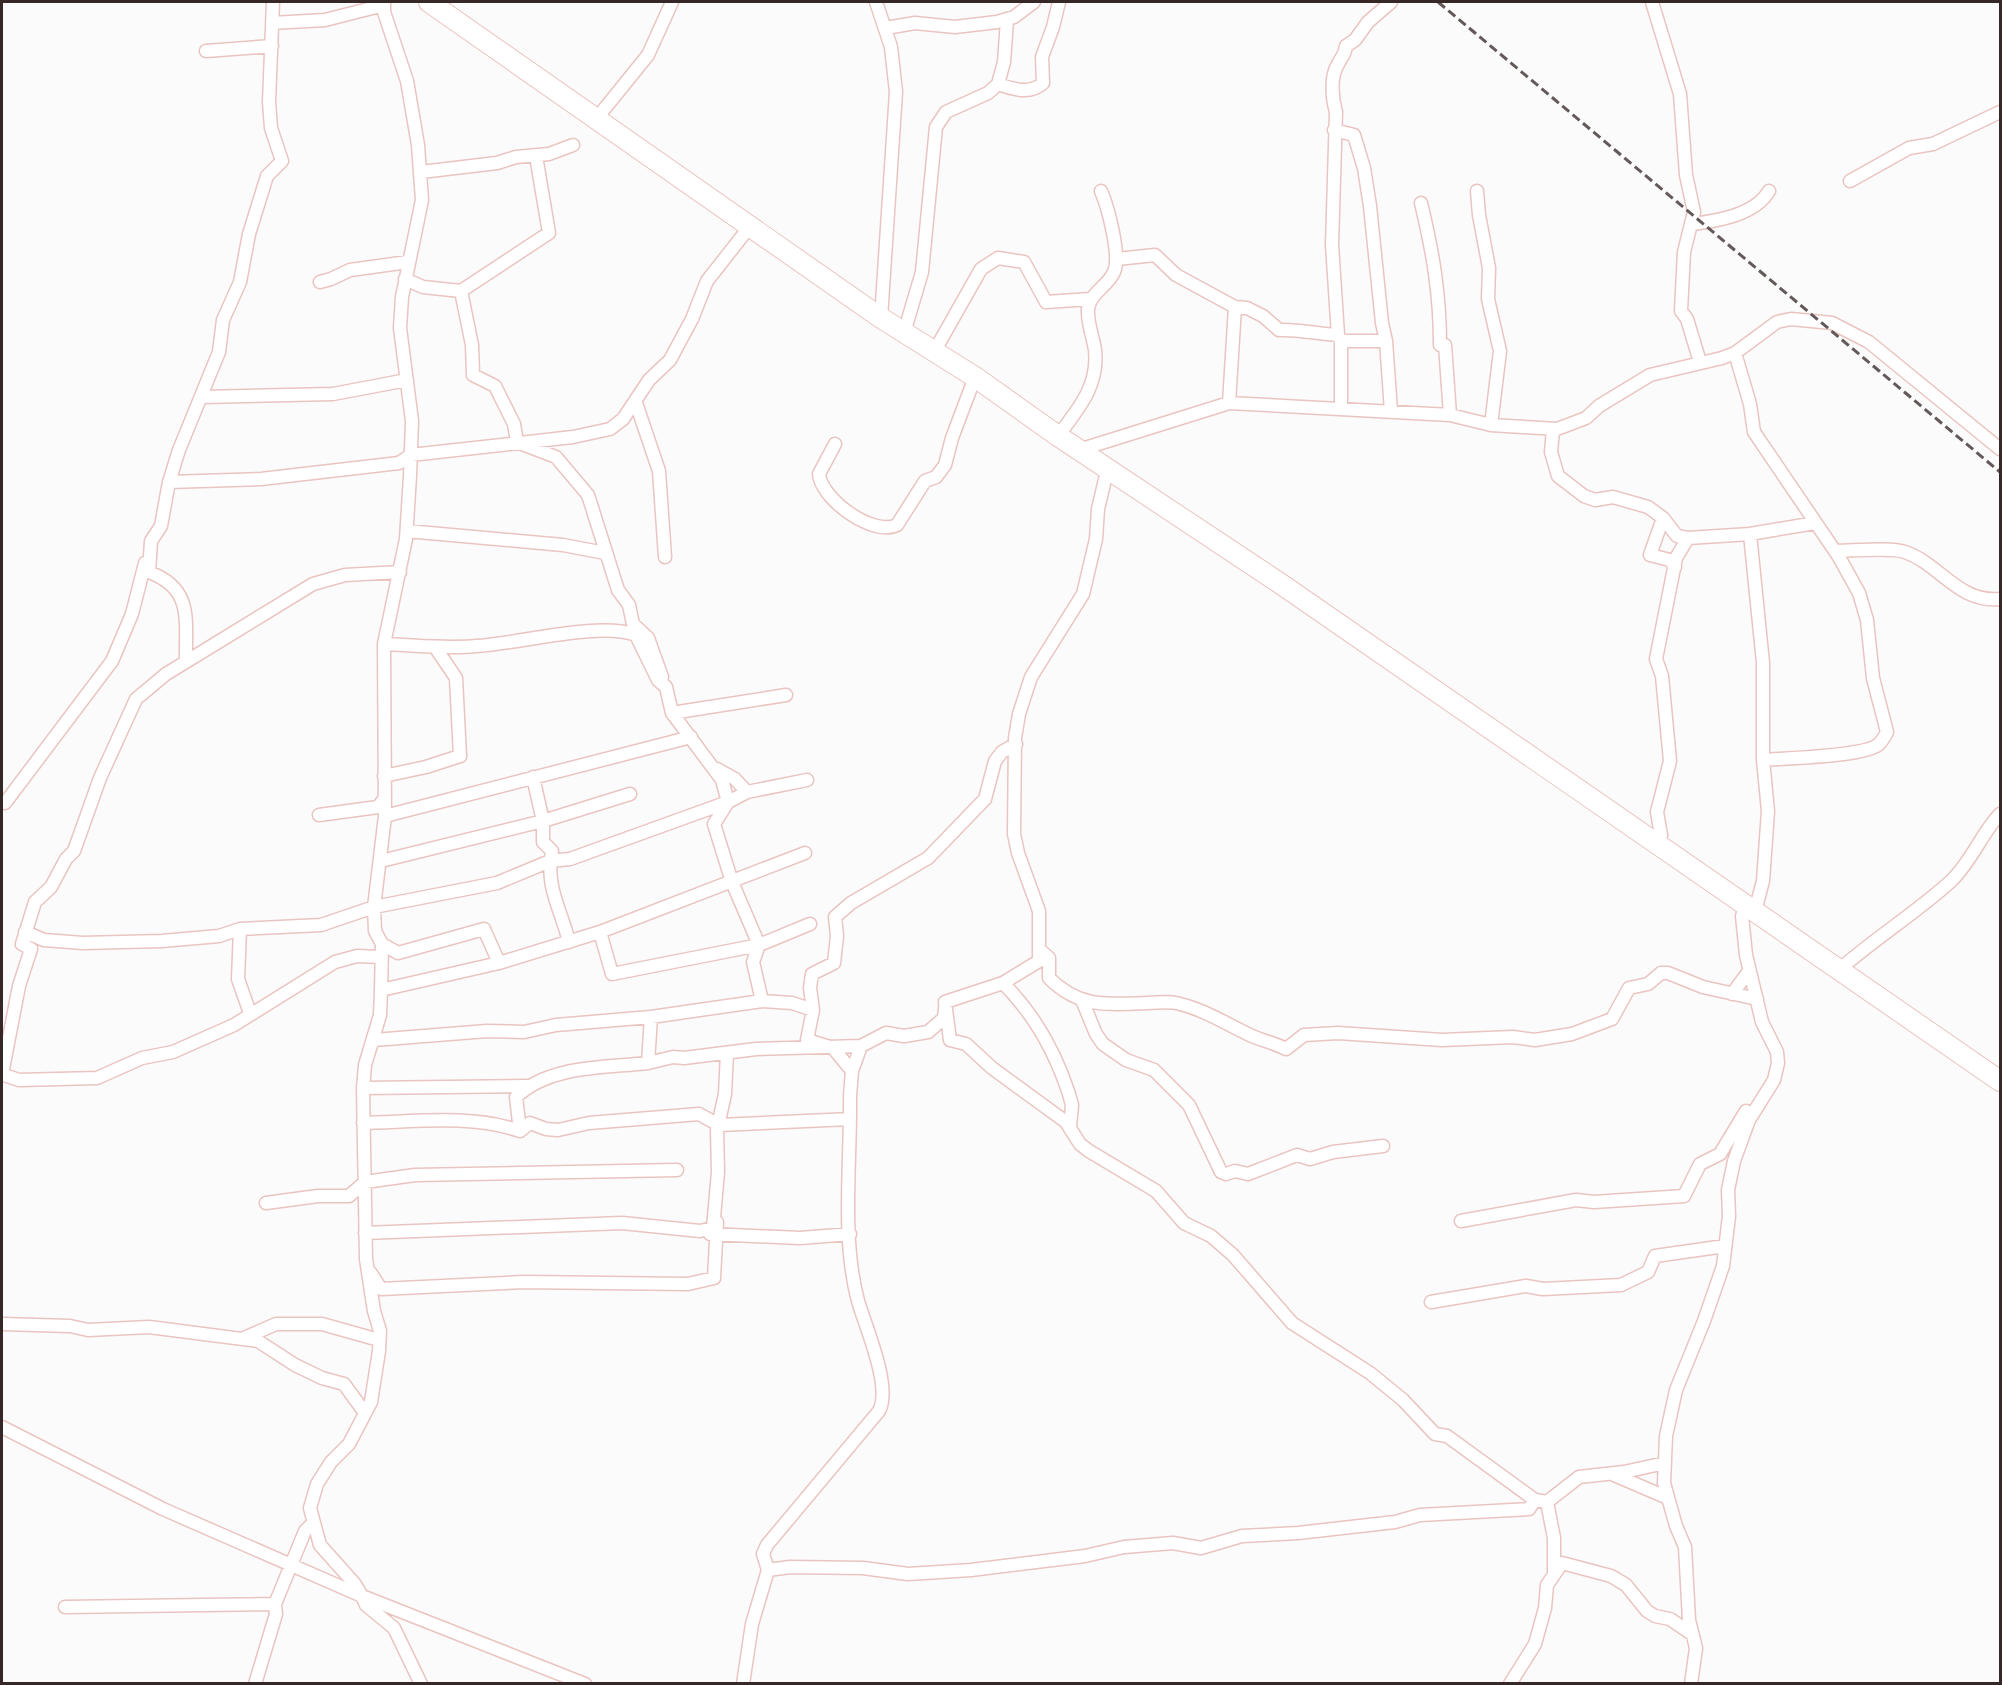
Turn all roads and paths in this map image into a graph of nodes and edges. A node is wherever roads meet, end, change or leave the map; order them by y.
1 (273, 2) edge
2 (429, 2) edge
3 (672, 2) edge
4 (876, 2) edge
5 (1034, 2) edge
6 (1059, 2) edge
7 (1391, 2) edge
8 (1652, 2) edge
9 (384, 3) edge
10 (1007, 21) junction
11 (272, 23) junction
12 (886, 28) junction
13 (272, 46) junction
14 (206, 51) dead end
15 (998, 84) junction
16 (2001, 112) edge
17 (597, 118) junction
18 (1334, 130) junction
19 (573, 145) dead end
20 (536, 156) junction
21 (421, 172) junction
22 (1850, 181) dead end
23 (1101, 191) dead end
24 (1477, 191) dead end
25 (1769, 191) dead end
26 (1421, 203) dead end
27 (1692, 224) junction
28 (751, 225) junction
29 (1117, 259) junction
30 (408, 262) junction
31 (405, 279) junction
32 (320, 282) dead end
33 (461, 291) junction
34 (1090, 299) junction
35 (1234, 307) junction
36 (881, 318) junction
37 (904, 333) junction
38 (1340, 338) junction
39 (1386, 341) junction
40 (934, 352) junction
41 (1735, 353) junction
42 (1700, 362) junction
43 (975, 377) junction
44 (407, 380) junction
45 (202, 397) junction
46 (636, 403) junction
47 (1229, 403) junction
48 (1341, 408) junction
49 (1391, 411) junction
50 (1450, 415) junction
51 (1491, 425) junction
52 (1553, 430) junction
53 (1058, 436) junction
54 (517, 442) junction
55 (835, 444) dead end
56 (1082, 449) junction
57 (2001, 449) edge
58 (411, 455) junction
59 (1108, 467) junction
60 (169, 482) junction
61 (1663, 518) junction
62 (1815, 523) junction
63 (407, 531) junction
64 (1750, 534) junction
65 (1688, 538) junction
66 (151, 541) junction
67 (1835, 551) junction
68 (605, 553) junction
69 (665, 556) dead end
70 (1675, 567) junction
71 (400, 572) junction
72 (2001, 599) edge
73 (633, 624) junction
74 (536, 637) junction
75 (384, 644) junction
76 (435, 647) junction
77 (186, 662) junction
78 (666, 687) junction
79 (786, 695) dead end
80 (672, 713) junction
81 (692, 737) junction
82 (1016, 744) junction
83 (706, 760) junction
84 (1763, 760) junction
85 (384, 776) junction
86 (533, 777) junction
87 (807, 780) dead end
88 (747, 792) junction
89 (630, 794) dead end
90 (384, 799) junction
91 (728, 802) junction
92 (5, 803) dead end
93 (2001, 814) edge
94 (319, 815) dead end
95 (385, 816) junction
96 (543, 821) junction
97 (1658, 847) junction
98 (805, 853) dead end
99 (381, 861) junction
100 (550, 861) junction
101 (732, 882) junction
102 (374, 907) junction
103 (1750, 908) junction
104 (810, 924) dead end
105 (240, 929) junction
106 (25, 932) junction
107 (600, 932) junction
108 (569, 942) junction
109 (759, 945) junction
110 (1039, 950) junction
111 (381, 951) junction
112 (498, 963) junction
113 (1839, 970) junction
114 (1749, 971) junction
115 (1003, 983) junction
116 (381, 990) junction
117 (1732, 994) junction
118 (1757, 999) junction
119 (1082, 1000) junction
120 (762, 1001) junction
121 (945, 1002) junction
122 (813, 1010) junction
123 (250, 1013) junction
124 (651, 1017) junction
125 (374, 1040) junction
126 (861, 1046) junction
127 (833, 1048) junction
128 (727, 1053) junction
129 (648, 1063) junction
130 (852, 1071) junction
131 (2001, 1081) edge
132 (528, 1086) junction
133 (363, 1088) junction
134 (1761, 1102) junction
135 (850, 1119) junction
136 (363, 1123) junction
137 (719, 1125) junction
138 (1070, 1127) junction
139 (519, 1131) junction
140 (1383, 1146) dead end
141 (677, 1170) dead end
142 (717, 1179) junction
143 (365, 1182) junction
144 (266, 1203) dead end
145 (1461, 1221) dead end
146 (365, 1233) junction
147 (683, 1233) dead end
148 (717, 1234) junction
149 (850, 1234) junction
150 (1725, 1246) junction
151 (368, 1267) junction
152 (1431, 1302) dead end
153 (2, 1324) edge
154 (243, 1339) junction
155 (379, 1340) junction
156 (365, 1413) junction
157 (2, 1427) edge
158 (1665, 1463) junction
159 (1611, 1474) junction
160 (1668, 1498) junction
161 (1541, 1501) junction
162 (313, 1523) junction
163 (291, 1566) junction
164 (1558, 1568) junction
165 (768, 1570) junction
166 (362, 1596) junction
167 (275, 1604) junction
168 (65, 1607) dead end
169 (1692, 1634) junction
170 (255, 1683) edge
171 (421, 1683) edge
172 (585, 1683) edge
173 (743, 1683) edge
174 (1510, 1683) edge
175 (1691, 1683) edge

1 - 11 street
2 - 17 highway
3 - 17 street
4 - 12 street
5 - 10 street
6 - 15 street
7 - 18 street
8 - 27 street
9 - 11 street
9 - 21 street
10 - 12 street
10 - 15 street
11 - 13 street
12 - 36 street
13 - 14 street
13 - 45 street
15 - 37 street
16 - 22 street
17 - 28 highway
18 - 38 street
18 - 39 street
19 - 20 street
20 - 21 street
20 - 33 street
21 - 30 street
23 - 29 street
24 - 51 street
25 - 27 street
26 - 50 street
27 - 42 street
28 - 36 highway
28 - 46 street
29 - 34 street
29 - 35 street
30 - 31 street
30 - 32 street
31 - 33 street
31 - 44 street
33 - 54 street
34 - 40 street
34 - 53 street
35 - 38 street
35 - 47 street
36 - 37 highway
37 - 40 highway
38 - 39 street
38 - 48 street
39 - 49 street
40 - 43 highway
41 - 42 street
41 - 57 street
41 - 62 street
42 - 52 street
43 - 53 highway
43 - 55 street
44 - 45 street
44 - 58 street
45 - 60 street
46 - 54 street
46 - 69 street
47 - 48 street
47 - 56 street
48 - 49 street
49 - 50 street
50 - 51 street
51 - 52 street
52 - 61 street
53 - 56 highway
54 - 58 street
54 - 68 street
56 - 59 highway
58 - 60 street
58 - 63 street
59 - 82 street
59 - 97 highway
60 - 66 street
61 - 65 street
61 - 70 street
62 - 64 street
62 - 67 street
63 - 68 street
63 - 71 street
64 - 65 street
64 - 84 street
65 - 70 street
66 - 77 street
66 - 92 street
67 - 72 street
67 - 84 street
68 - 73 street
70 - 97 street
71 - 75 street
71 - 77 street
73 - 74 street
73 - 78 street
74 - 76 street
74 - 78 street
75 - 76 street
75 - 85 street
76 - 85 street
77 - 106 street
78 - 80 street
79 - 80 street
80 - 81 street
81 - 83 street
81 - 86 street
82 - 110 street
82 - 122 street
83 - 88 street
83 - 91 street
84 - 103 street
85 - 90 street
86 - 95 street
86 - 96 street
87 - 88 street
88 - 91 street
89 - 96 street
90 - 94 street
90 - 95 street
91 - 100 street
91 - 101 street
93 - 113 street
95 - 99 street
96 - 99 street
96 - 100 street
97 - 103 highway
98 - 101 street
99 - 102 street
100 - 102 street
100 - 108 street
101 - 107 street
101 - 109 street
102 - 105 street
102 - 111 street
103 - 113 highway
103 - 114 street
104 - 109 street
105 - 106 street
105 - 123 street
106 - 123 street
107 - 108 street
107 - 109 street
108 - 112 street
109 - 120 street
110 - 115 street
110 - 119 street
111 - 112 street
111 - 116 street
111 - 123 street
112 - 116 street
113 - 131 highway
114 - 117 street
114 - 118 street
115 - 121 street
115 - 138 street
116 - 125 street
117 - 118 street
117 - 119 street
118 - 134 street
119 - 140 street
120 - 122 street
120 - 124 street
121 - 126 street
121 - 138 street
122 - 127 street
124 - 125 street
124 - 129 street
125 - 133 street
126 - 127 street
126 - 130 street
127 - 128 street
127 - 130 street
128 - 129 street
128 - 137 street
129 - 132 street
130 - 135 street
132 - 133 street
132 - 139 street
133 - 136 street
134 - 145 street
134 - 150 street
135 - 137 street
135 - 149 street
136 - 139 street
136 - 143 street
137 - 139 street
137 - 142 street
138 - 161 street
141 - 143 street
142 - 146 street
142 - 148 street
143 - 144 street
143 - 146 street
146 - 151 street
147 - 148 street
148 - 149 street
148 - 151 street
149 - 165 street
150 - 152 street
150 - 158 street
151 - 155 street
153 - 154 street
154 - 155 street
154 - 156 street
155 - 156 street
156 - 162 street
157 - 163 street
158 - 159 street
158 - 160 street
159 - 160 street
159 - 161 street
160 - 169 street
161 - 164 street
161 - 165 street
162 - 163 street
162 - 166 street
163 - 166 street
163 - 167 street
164 - 169 street
164 - 174 street
165 - 173 street
166 - 171 street
166 - 172 street
167 - 168 street
167 - 170 street
169 - 175 street

